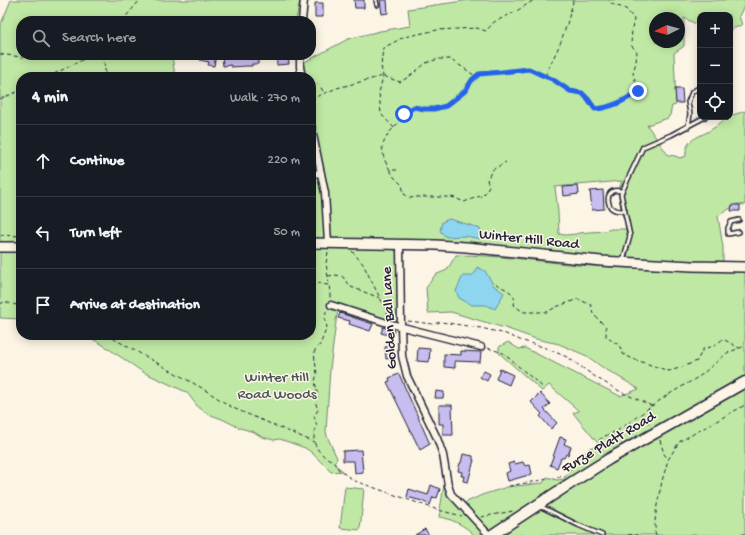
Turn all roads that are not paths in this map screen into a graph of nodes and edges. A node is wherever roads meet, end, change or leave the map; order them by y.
1 (304, 0) edge
2 (376, 0) edge
3 (377, 5) dead end
4 (302, 16) edge
5 (300, 60) edge
6 (301, 72) edge
7 (697, 89) edge
8 (700, 120) edge
9 (688, 127) junction
10 (316, 149) edge
11 (321, 173) junction
12 (316, 174) edge
13 (622, 191) junction
14 (625, 211) junction
15 (739, 220) dead end
16 (739, 232) dead end
17 (316, 243) edge
18 (328, 244) junction
19 (400, 244) junction
20 (0, 247) edge
21 (16, 247) edge
22 (622, 262) junction
23 (745, 266) edge
24 (331, 305) road end
25 (401, 324) junction
26 (480, 347) road end
27 (745, 382) edge
28 (535, 506) junction
29 (488, 535) edge
30 (492, 535) edge
31 (602, 535) edge

1 - 4 street
2 - 3 lane
5 - 6 street
7 - 9 lane
8 - 9 lane
9 - 13 lane
10 - 11 street
11 - 12 street
11 - 18 street
13 - 14 lane
13 - 14 lane
14 - 22 lane
15 - 16 lane
17 - 18 street, Winter Hill Road
18 - 19 street, Winter Hill Road
19 - 22 street, Winter Hill Road
19 - 25 street, Golden Ball Lane
20 - 21 street
22 - 23 street, Winter Hill Road
24 - 25 street
25 - 26 street
25 - 29 street, Golden Ball Lane
27 - 28 main road, Furze Platt Road
28 - 30 main road, Furze Platt Road
28 - 31 lane

